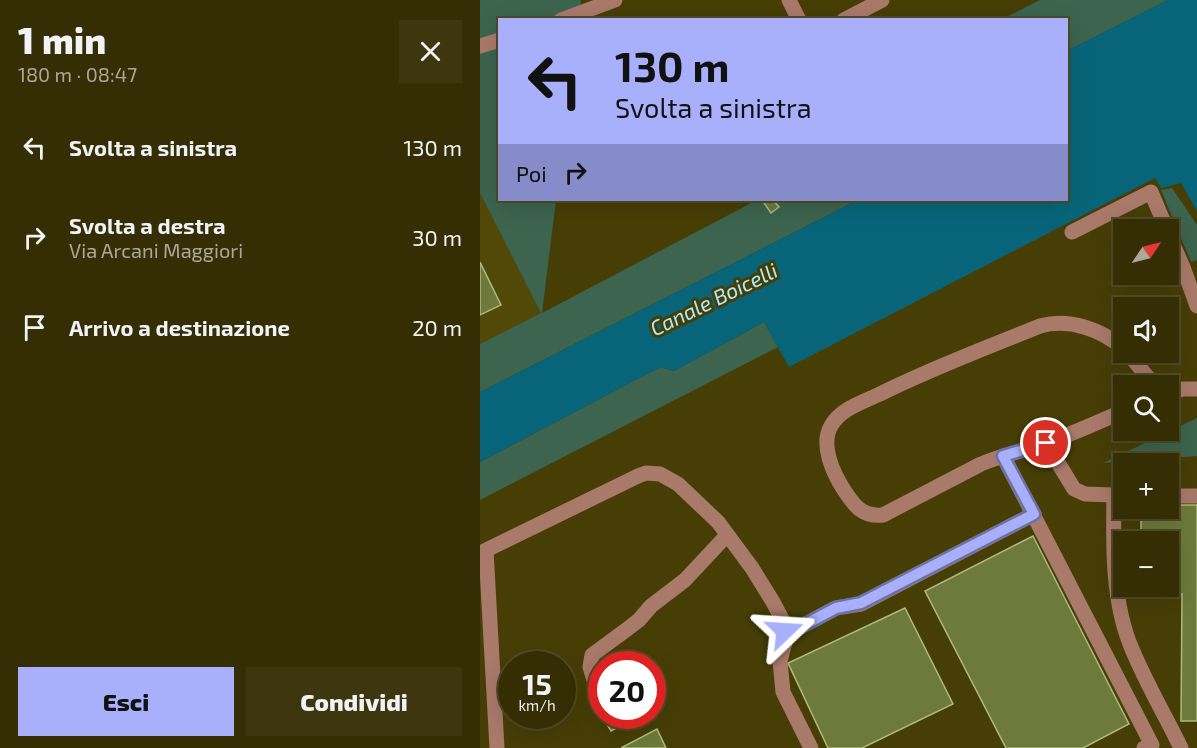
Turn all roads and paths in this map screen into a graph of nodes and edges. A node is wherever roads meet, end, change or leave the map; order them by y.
1 (615, 0) edge
2 (789, 0) edge
3 (882, 0) edge
4 (567, 18) edge
5 (798, 18) edge
6 (848, 18) edge
7 (498, 40) edge
8 (480, 46) edge
9 (1163, 219) edge
10 (1072, 232) dead end
11 (1179, 257) edge
12 (1197, 306) edge
13 (1113, 340) edge
14 (1136, 363) edge
15 (1146, 375) edge
16 (1197, 389) edge
17 (1179, 390) edge
18 (1113, 416) edge
19 (1046, 443) junction
20 (1003, 456) junction
21 (1113, 495) edge
22 (1179, 496) edge
23 (1197, 496) edge
24 (1034, 514) junction
25 (1116, 519) edge
26 (727, 535) junction
27 (483, 552) edge
28 (785, 635) junction
29 (597, 651) edge
30 (496, 748) edge
31 (811, 748) edge
32 (1144, 748) edge
33 (1181, 748) edge

1 - 4 street
2 - 5 street
3 - 6 street
7 - 8 street
9 - 10 street
11 - 12 street
13 - 20 street
14 - 15 street
16 - 17 street
18 - 19 street
19 - 20 street
19 - 21 street
20 - 24 street
22 - 23 street
24 - 28 street
24 - 32 street
25 - 33 street
26 - 27 street
26 - 28 street
26 - 29 street
27 - 30 street
28 - 31 street

